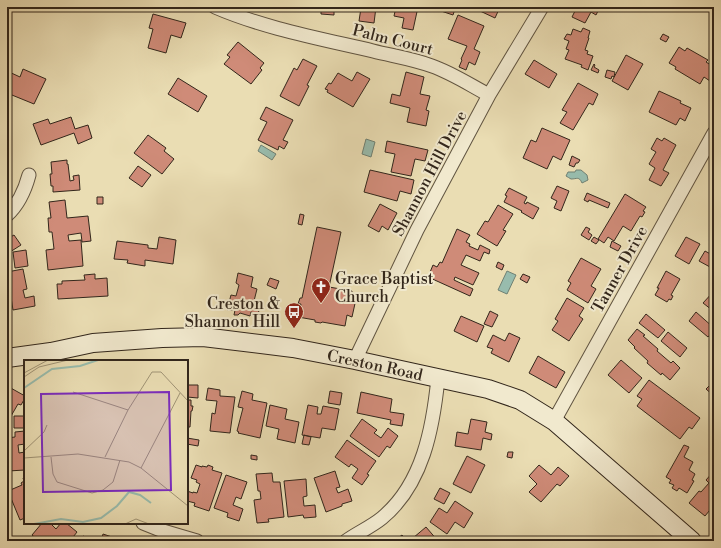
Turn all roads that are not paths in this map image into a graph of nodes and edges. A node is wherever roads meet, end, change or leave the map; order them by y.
1 (215, 7) edge
2 (542, 7) edge
3 (489, 95) junction
4 (714, 133) edge
5 (29, 175) dead end
6 (7, 215) edge
7 (52, 357) edge
8 (7, 358) edge
9 (355, 360) junction
10 (438, 378) junction
11 (554, 421) junction
12 (146, 524) edge
13 (197, 541) edge
14 (346, 541) edge
15 (692, 541) edge

1 - 3 street, Palm Court
2 - 3 street, Shannon Hill Drive
3 - 9 street, Shannon Hill Drive
4 - 11 street, Tanner Drive
5 - 6 street
7 - 8 main road, Creston Road
7 - 9 main road, Creston Road
9 - 10 main road, Creston Road
10 - 11 main road, Creston Road
10 - 14 street
11 - 15 main road, Creston Road
12 - 13 street

